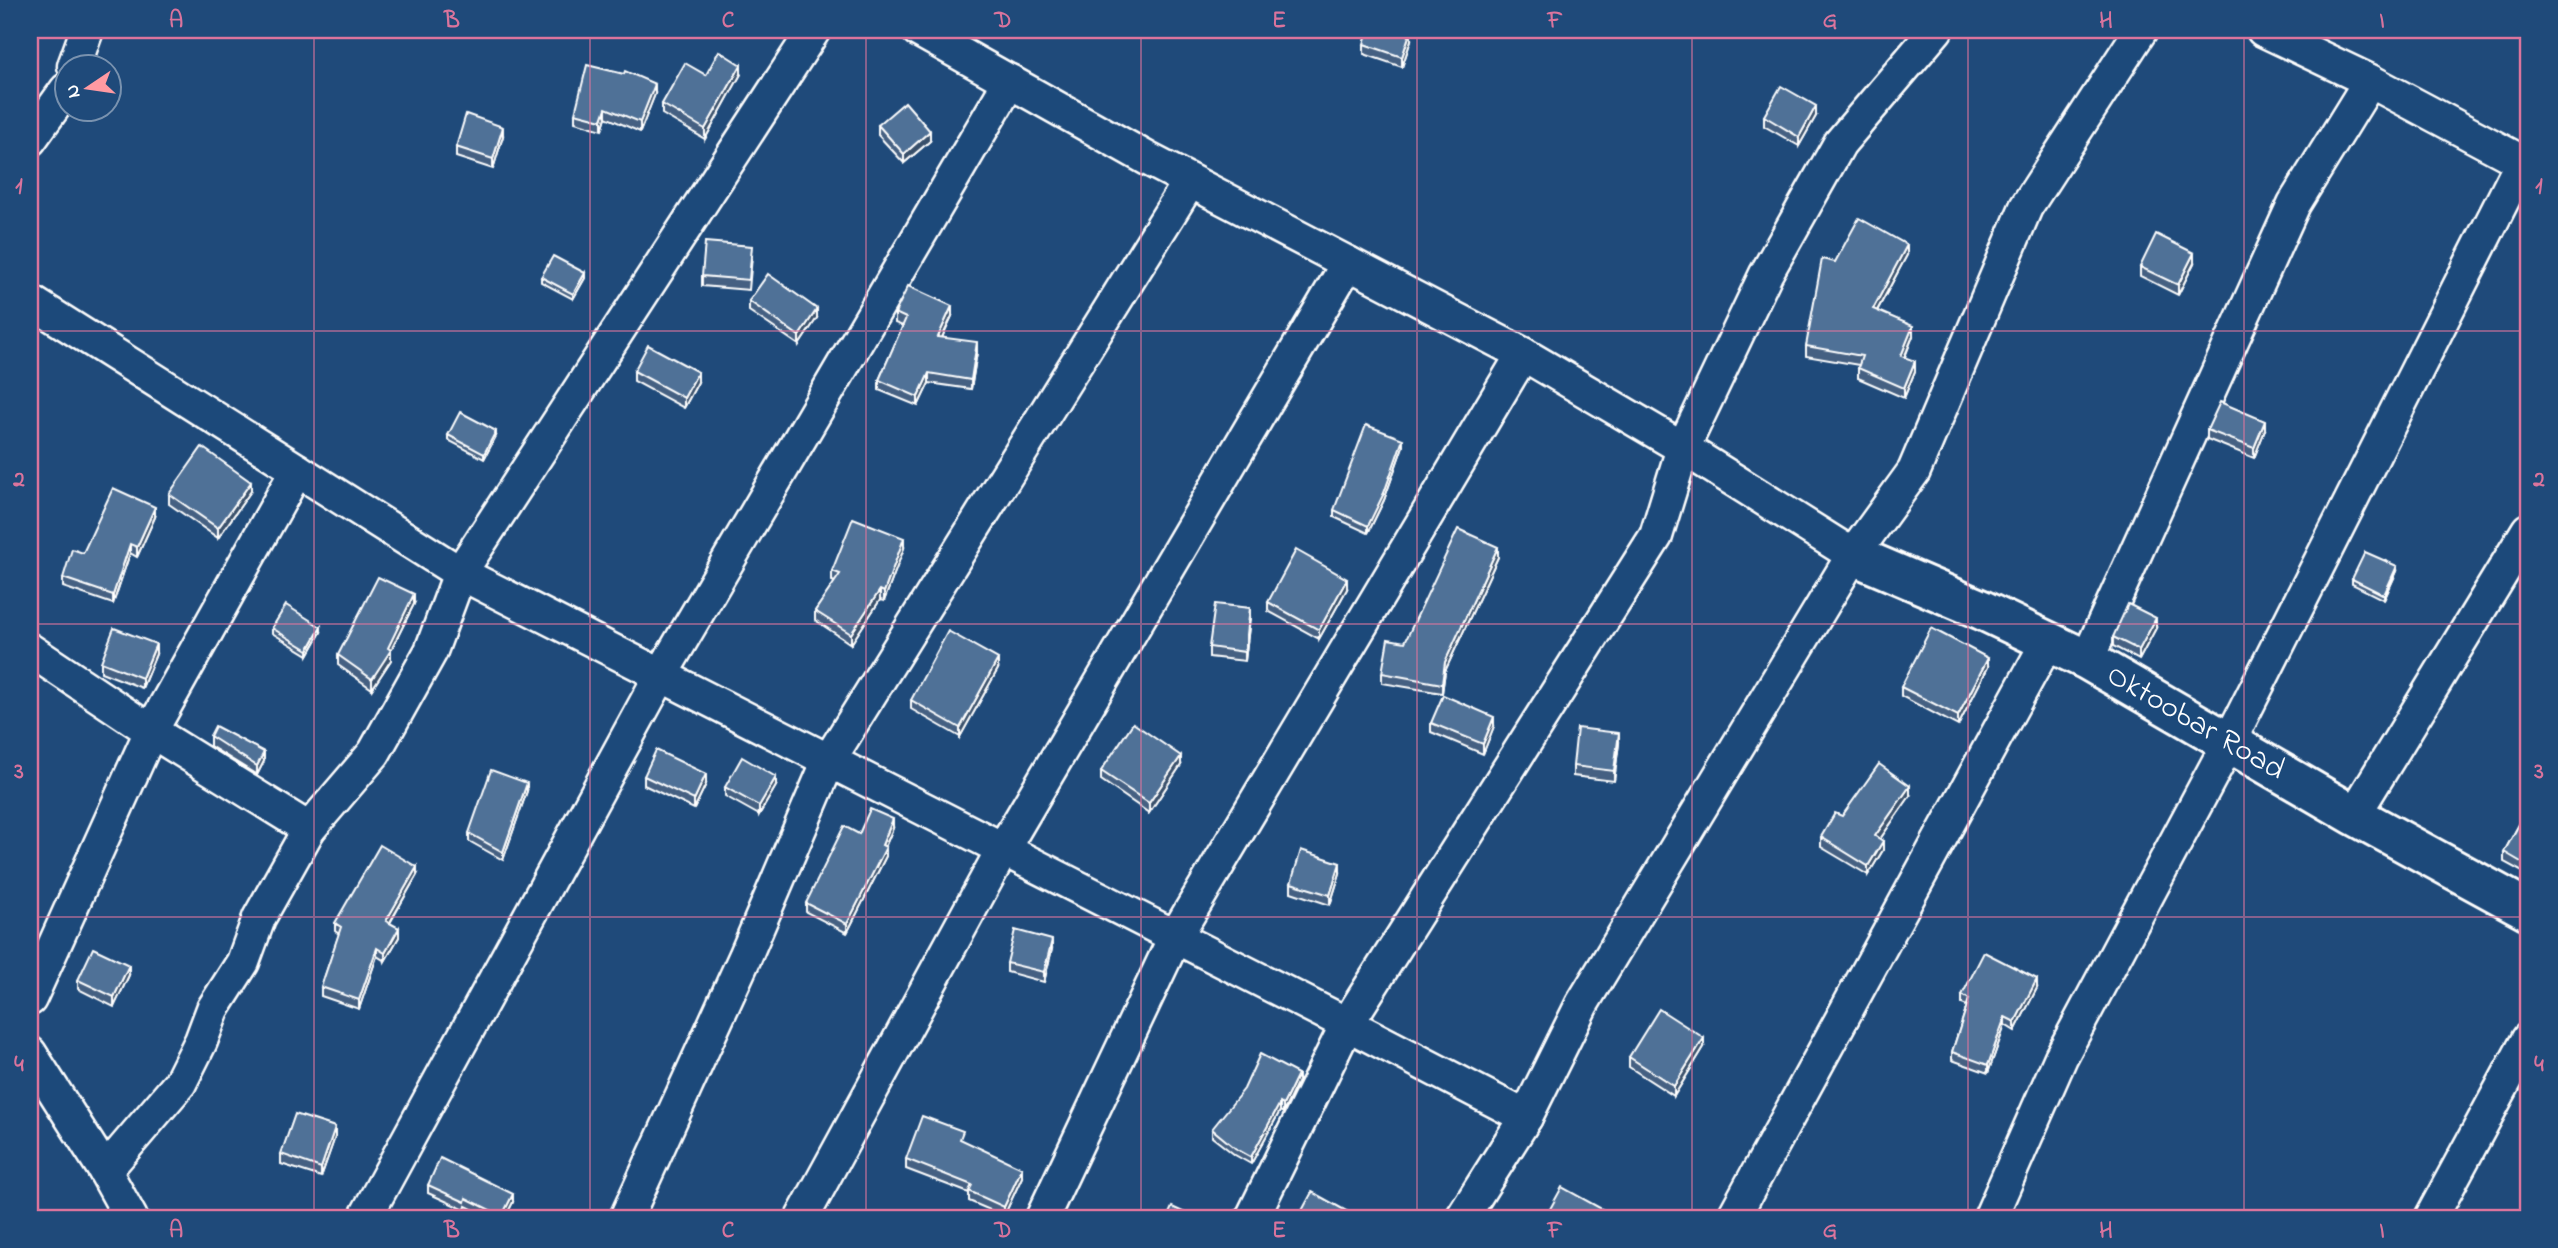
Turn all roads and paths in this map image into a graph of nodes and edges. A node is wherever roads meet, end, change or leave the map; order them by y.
1 (87, 30) edge
2 (814, 30) edge
3 (918, 30) edge
4 (1936, 30) edge
5 (2141, 30) edge
6 (2263, 30) edge
7 (79, 52) edge
8 (1010, 81) junction
9 (2371, 81) junction
10 (52, 109) edge
11 (30, 140) edge
12 (2525, 163) edge
13 (1189, 181) junction
14 (1348, 263) junction
15 (30, 300) edge
16 (1523, 354) junction
17 (1683, 448) junction
18 (296, 470) junction
19 (2528, 530) edge
20 (1853, 555) junction
21 (460, 573) junction
22 (2048, 642) junction
23 (30, 650) edge
24 (2087, 660) junction
25 (661, 675) junction
26 (151, 731) junction
27 (2228, 744) junction
28 (829, 760) junction
29 (2354, 815) junction
30 (309, 829) junction
31 (1003, 849) junction
32 (2528, 909) edge
33 (1175, 937) junction
34 (30, 999) edge
35 (1347, 1024) junction
36 (2528, 1039) edge
37 (30, 1053) edge
38 (1526, 1117) junction
39 (105, 1171) junction
40 (131, 1218) edge
41 (365, 1218) edge
42 (626, 1218) edge
43 (802, 1218) edge
44 (1042, 1218) edge
45 (1252, 1218) edge
46 (1462, 1218) edge
47 (1733, 1218) edge
48 (1990, 1218) edge
49 (2431, 1218) edge

1 - 7 street
2 - 21 street
3 - 8 street
4 - 17 street
5 - 20 street
6 - 9 street
8 - 13 street
8 - 25 street
9 - 12 street
9 - 24 street
10 - 11 street
12 - 27 street
13 - 14 street
13 - 28 street
14 - 16 street
14 - 31 street
15 - 18 street
16 - 17 street
16 - 33 street
17 - 20 street
17 - 35 street
18 - 21 street
18 - 26 street
19 - 29 street
20 - 22 street, Oktoobar Road
20 - 38 street
21 - 25 street
21 - 30 street
22 - 24 street, Oktoobar Road
22 - 47 street
23 - 26 street
24 - 27 street, Oktoobar Road
25 - 28 street
25 - 41 street
26 - 30 street
26 - 34 street
27 - 29 street, Oktoobar Road
27 - 48 street
28 - 31 street
28 - 42 street
29 - 32 street, Oktoobar Road
30 - 39 street
31 - 33 street
31 - 43 street
33 - 35 street
33 - 44 street
35 - 38 street
35 - 45 street
36 - 49 street
37 - 39 street
38 - 46 street
39 - 40 street

